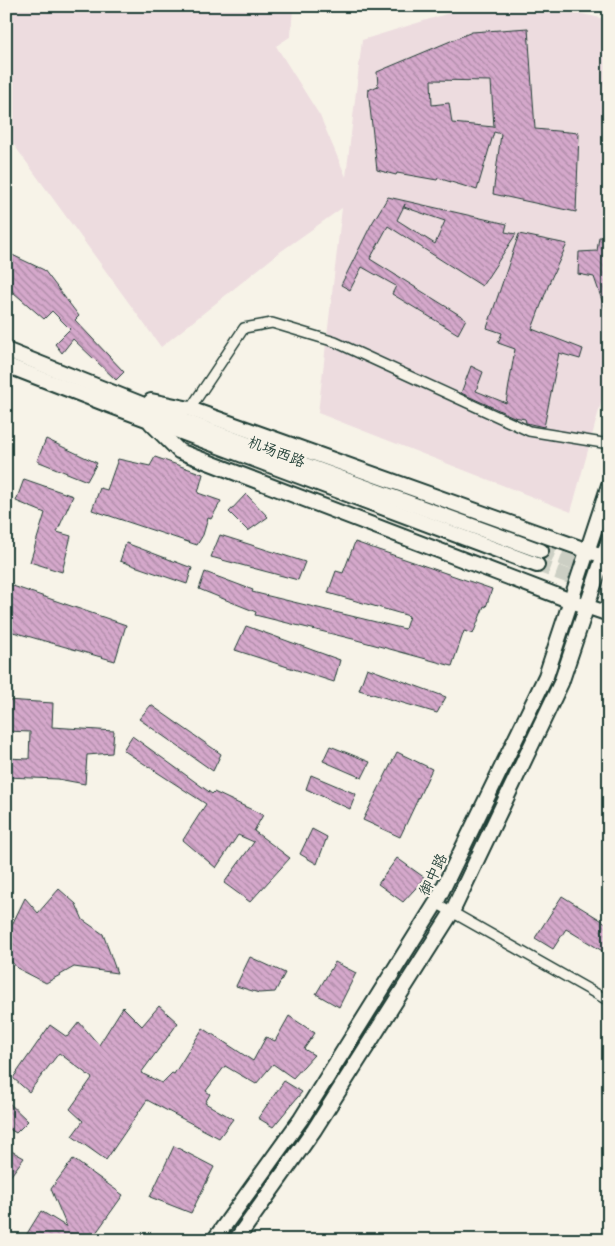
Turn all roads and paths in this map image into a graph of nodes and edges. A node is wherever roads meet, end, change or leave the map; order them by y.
1 (6, 350) edge
2 (6, 365) edge
3 (114, 393) junction
4 (190, 409) junction
5 (146, 419) junction
6 (609, 444) edge
7 (609, 485) edge
8 (609, 540) edge
9 (587, 550) junction
10 (606, 558) edge
11 (571, 601) junction
12 (587, 607) junction
13 (609, 614) edge
14 (436, 903) junction
15 (452, 912) junction
16 (609, 1001) edge
17 (214, 1240) edge
18 (236, 1240) edge

1 - 3 main road
2 - 5 main road, 机场西路
3 - 4 main road
3 - 5 main road, 机场西路
4 - 6 street
4 - 9 main road
5 - 11 main road
7 - 9 main road, 御中路
8 - 10 main road
9 - 10 main road
9 - 11 main road, 御中路
10 - 12 main road
11 - 12 main road
11 - 14 main road, 御中路
12 - 13 main road
12 - 15 main road
14 - 15 street
14 - 17 main road, 御中路
15 - 16 street
15 - 18 main road

